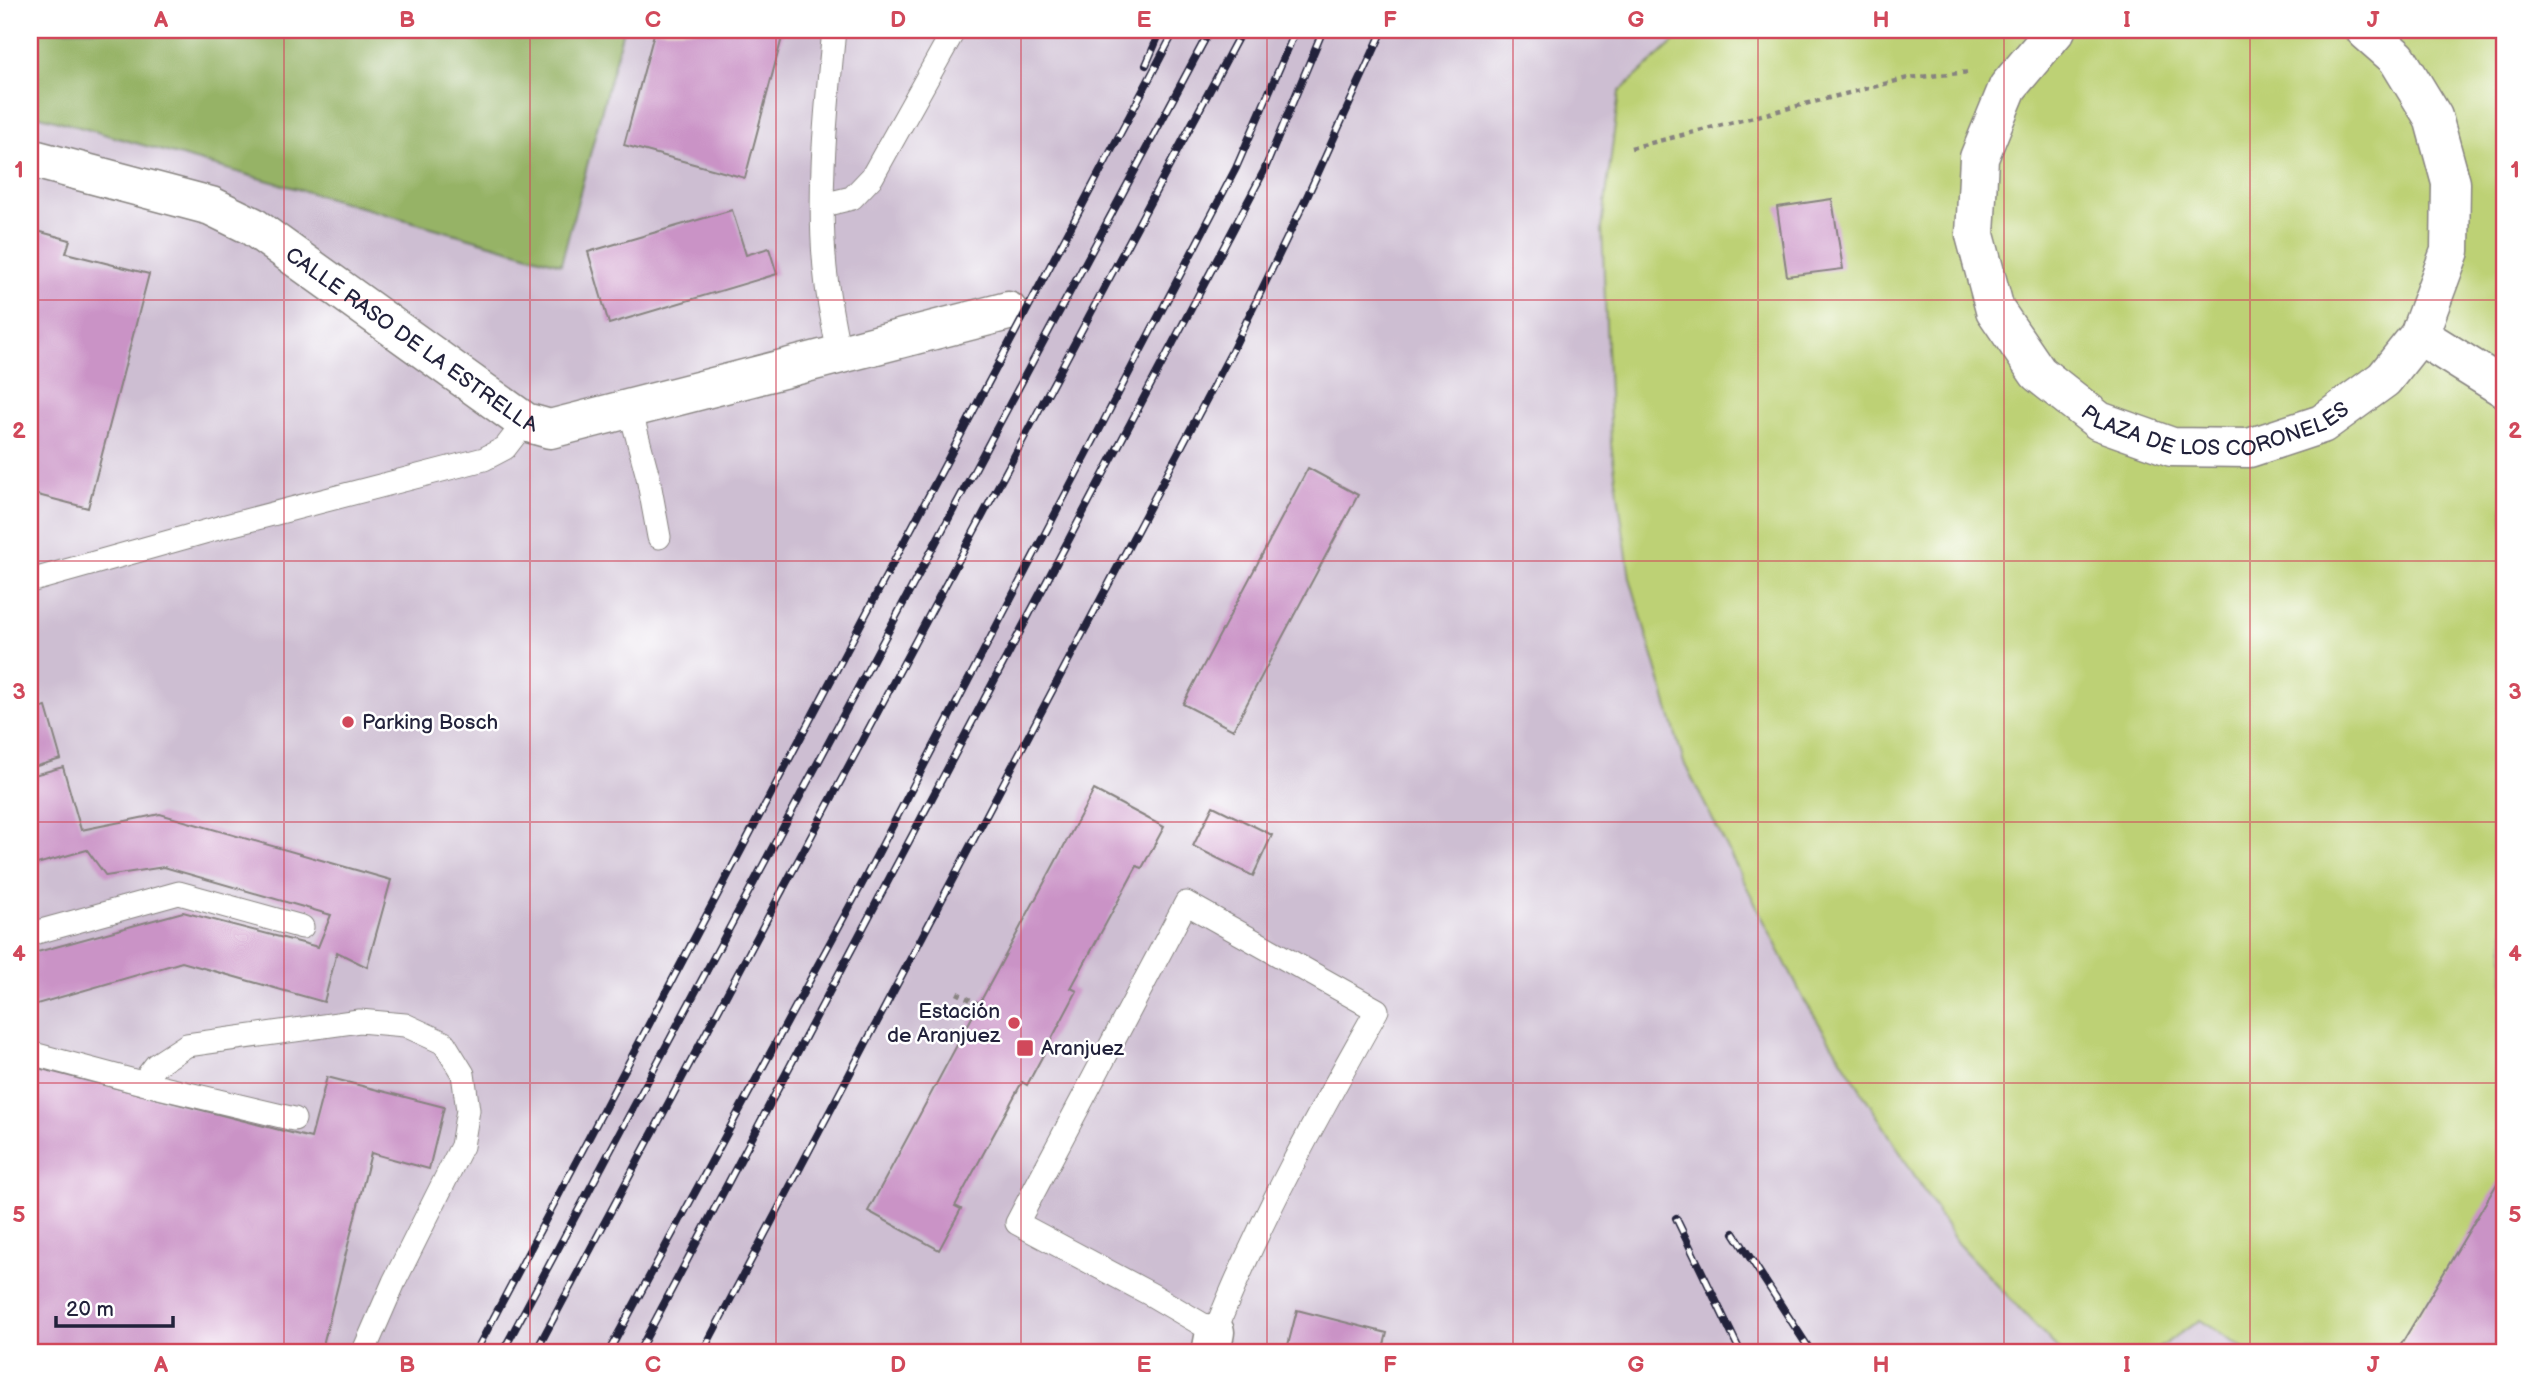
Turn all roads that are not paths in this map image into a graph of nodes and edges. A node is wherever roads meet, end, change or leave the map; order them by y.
1 (834, 30) edge
2 (954, 30) edge
3 (2056, 30) edge
4 (2365, 30) edge
5 (30, 158) edge
6 (823, 205) junction
7 (1009, 311) dead end
8 (2419, 335) junction
9 (839, 355) junction
10 (2504, 388) edge
11 (630, 409) junction
12 (525, 422) junction
13 (659, 537) dead end
14 (30, 581) edge
15 (302, 927) dead end
16 (30, 934) edge
17 (30, 1053) edge
18 (142, 1083) junction
19 (295, 1118) dead end
20 (1213, 1343) edge
21 (363, 1353) edge

1 - 6 lane
2 - 6 lane
3 - 8 street, PLAZA DE LOS CORONELES
4 - 8 street, PLAZA DE LOS CORONELES
5 - 12 street, CALLE RASO DE LA ESTRELLA
6 - 9 lane
7 - 9 street, CALLE RASO DE LA ESTRELLA
8 - 10 street
9 - 11 street, CALLE RASO DE LA ESTRELLA
11 - 12 street, CALLE RASO DE LA ESTRELLA
11 - 13 lane
12 - 14 lane
15 - 16 lane
17 - 18 lane
18 - 19 lane
18 - 21 lane
20 - 20 lane

